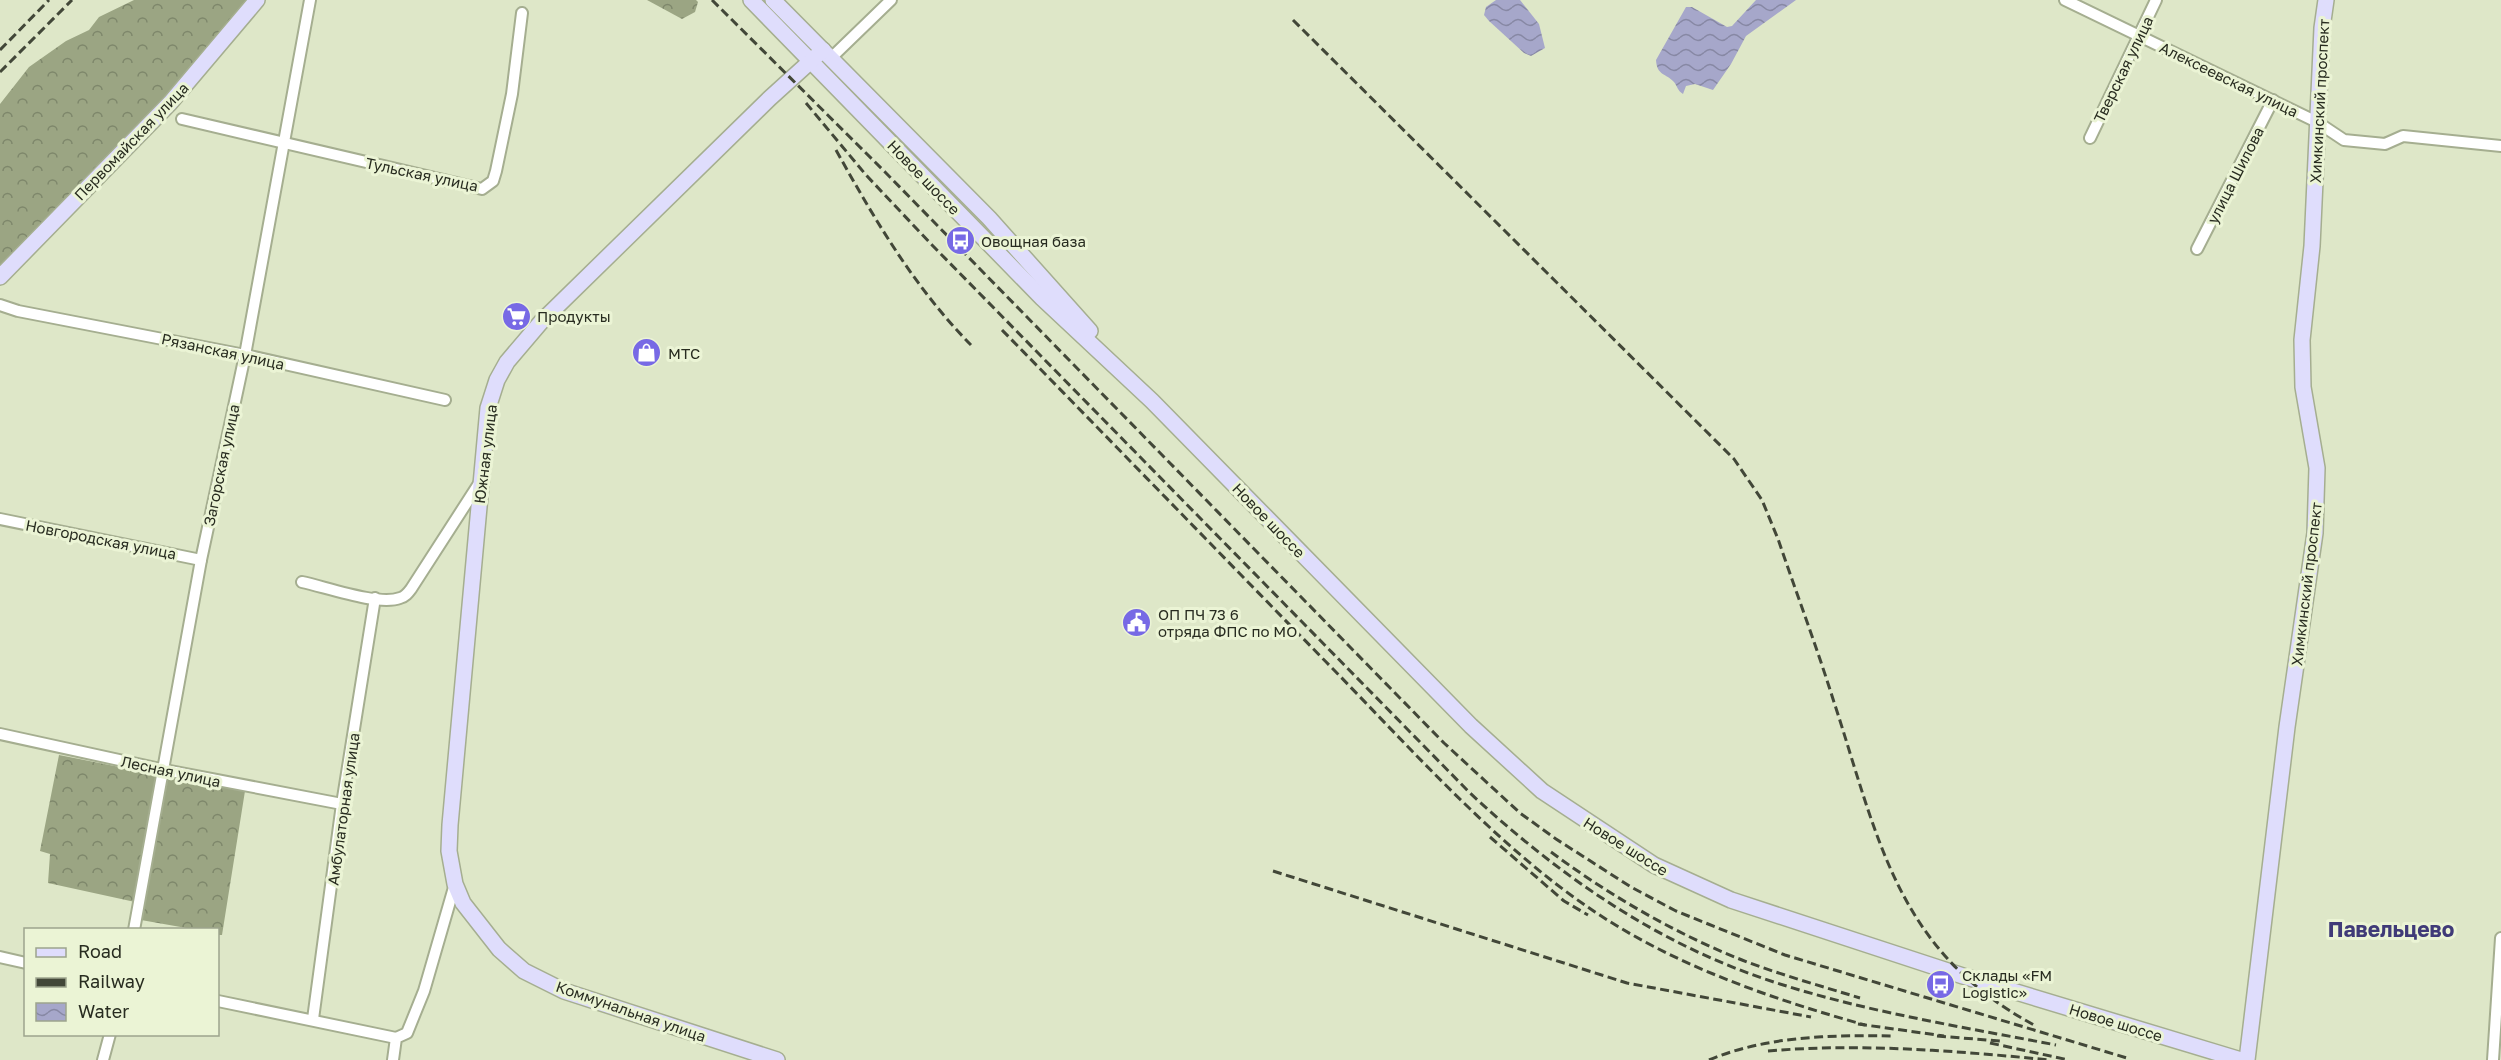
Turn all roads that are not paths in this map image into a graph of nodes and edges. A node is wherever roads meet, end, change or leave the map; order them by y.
1 (256, 0) edge
2 (310, 0) edge
3 (751, 0) edge
4 (773, 0) edge
5 (891, 0) edge
6 (2065, 0) edge
7 (2156, 0) edge
8 (2325, 0) edge
9 (522, 13) dead end
10 (2140, 35) junction
11 (822, 56) junction
12 (2272, 100) junction
13 (182, 119) dead end
14 (2317, 122) junction
15 (2090, 138) dead end
16 (283, 142) junction
17 (2501, 146) edge
18 (2197, 249) dead end
19 (0, 277) edge
20 (0, 305) edge
21 (245, 355) junction
22 (446, 400) dead end
23 (480, 482) junction
24 (0, 519) edge
25 (201, 560) junction
26 (302, 582) dead end
27 (375, 598) junction
28 (0, 734) edge
29 (165, 770) junction
30 (342, 804) junction
31 (455, 884) junction
32 (134, 928) edge
33 (2501, 938) edge
34 (0, 957) edge
35 (24, 963) edge
36 (219, 1001) edge
37 (313, 1020) junction
38 (110, 1036) edge
39 (396, 1038) junction
40 (103, 1060) edge
41 (393, 1060) edge
42 (776, 1060) edge
43 (2241, 1060) edge
44 (2247, 1060) edge
45 (2493, 1060) edge

1 - 19 street, Первомайская улица
2 - 16 street, Загорская улица
3 - 11 street, Новое шоссе
4 - 11 street, Новое шоссе
5 - 11 street
6 - 10 street, Алексеевская улица
7 - 10 street, Тверская улица
8 - 14 street, Химкинский проспект
9 - 16 street, Тульская улица
10 - 12 street, Алексеевская улица
10 - 15 street, Тверская улица
11 - 23 street, Южная улица
11 - 43 street, Новое шоссе
12 - 14 street, Алексеевская улица
12 - 18 street, улица Шилова
13 - 16 street, Тульская улица
14 - 17 street, Алексеевская улица
14 - 44 street, Химкинский проспект
16 - 21 street, Загорская улица
20 - 21 street, Рязанская улица
21 - 22 street, Рязанская улица
21 - 25 street, Загорская улица
23 - 27 street
23 - 31 street, Южная улица
24 - 25 street, Новгородская улица
25 - 29 street, Загорская улица
26 - 27 street
27 - 30 street, Амбулаторная улица
28 - 29 street, Лесная улица
29 - 30 street, Лесная улица
29 - 32 street, Загорская улица
30 - 37 street, Амбулаторная улица
31 - 39 street
31 - 42 street, Коммунальная улица
33 - 45 street
34 - 35 street
36 - 37 street
37 - 39 street
38 - 40 street
39 - 41 street

